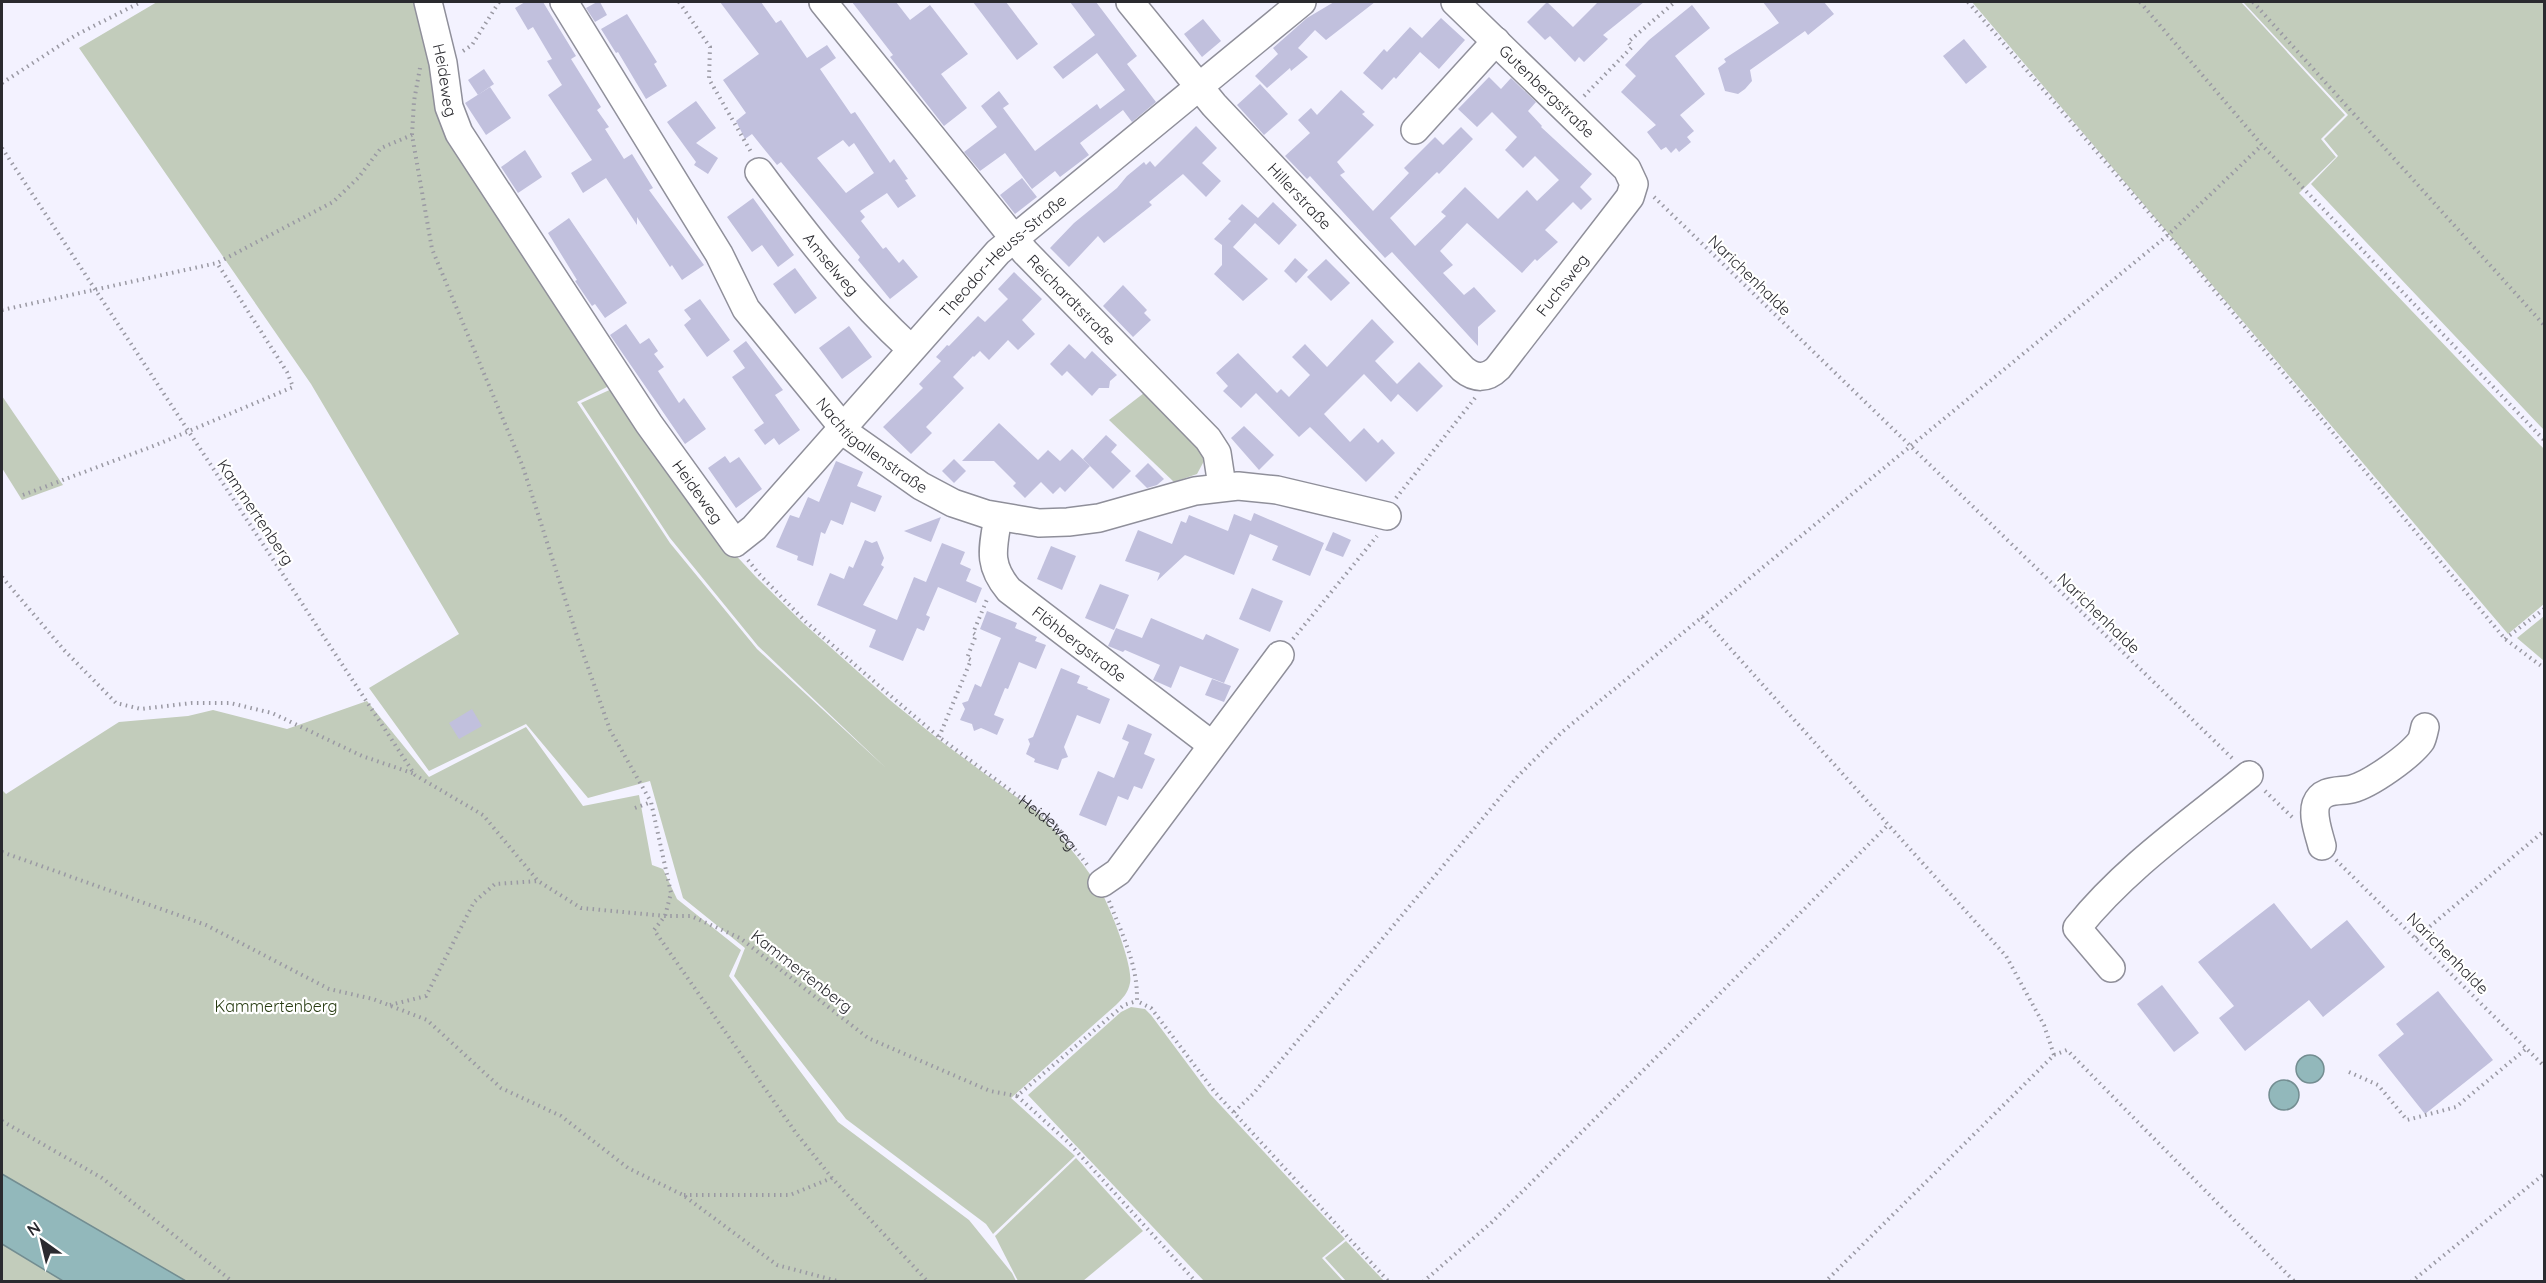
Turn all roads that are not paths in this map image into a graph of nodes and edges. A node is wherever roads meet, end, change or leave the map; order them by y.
1 (428, 2) edge
2 (564, 2) edge
3 (823, 2) edge
4 (1130, 2) edge
5 (1302, 2) edge
6 (1455, 2) edge
7 (1496, 41) junction
8 (1198, 86) junction
9 (1415, 130) dead end
10 (759, 172) road end
11 (1634, 184) joint
12 (1013, 238) junction
13 (911, 349) junction
14 (1481, 377) joint
15 (843, 427) junction
16 (1222, 486) junction
17 (1387, 516) dead end
18 (998, 517) junction
19 (735, 543) joint
20 (1280, 655) dead end
21 (2425, 727) dead end
22 (1212, 745) junction
23 (2249, 775) road end
24 (2322, 846) road end
25 (1102, 882) road end
26 (2110, 968) dead end

1 - 19 street, Heideweg
2 - 15 street, Nachtigallenstraße
3 - 12 street, Reichardtstraße
4 - 8 street, Hillerstraße
5 - 8 street, Theodor-Heuss-Straße
6 - 7 street, Gutenbergstraße
7 - 9 street
7 - 11 street, Gutenbergstraße
8 - 12 street, Theodor-Heuss-Straße
8 - 14 street, Hillerstraße
10 - 13 street, Amselweg
11 - 14 street, Fuchsweg
12 - 13 street, Theodor-Heuss-Straße
12 - 16 street, Reichardtstraße
13 - 15 street, Theodor-Heuss-Straße
15 - 18 street, Nachtigallenstraße
15 - 19 street, Theodor-Heuss-Straße
16 - 17 street, Nachtigallenstraße
16 - 18 street, Nachtigallenstraße
18 - 22 street, Flöhbergstraße
20 - 22 street
21 - 24 street
22 - 25 street
23 - 26 street

